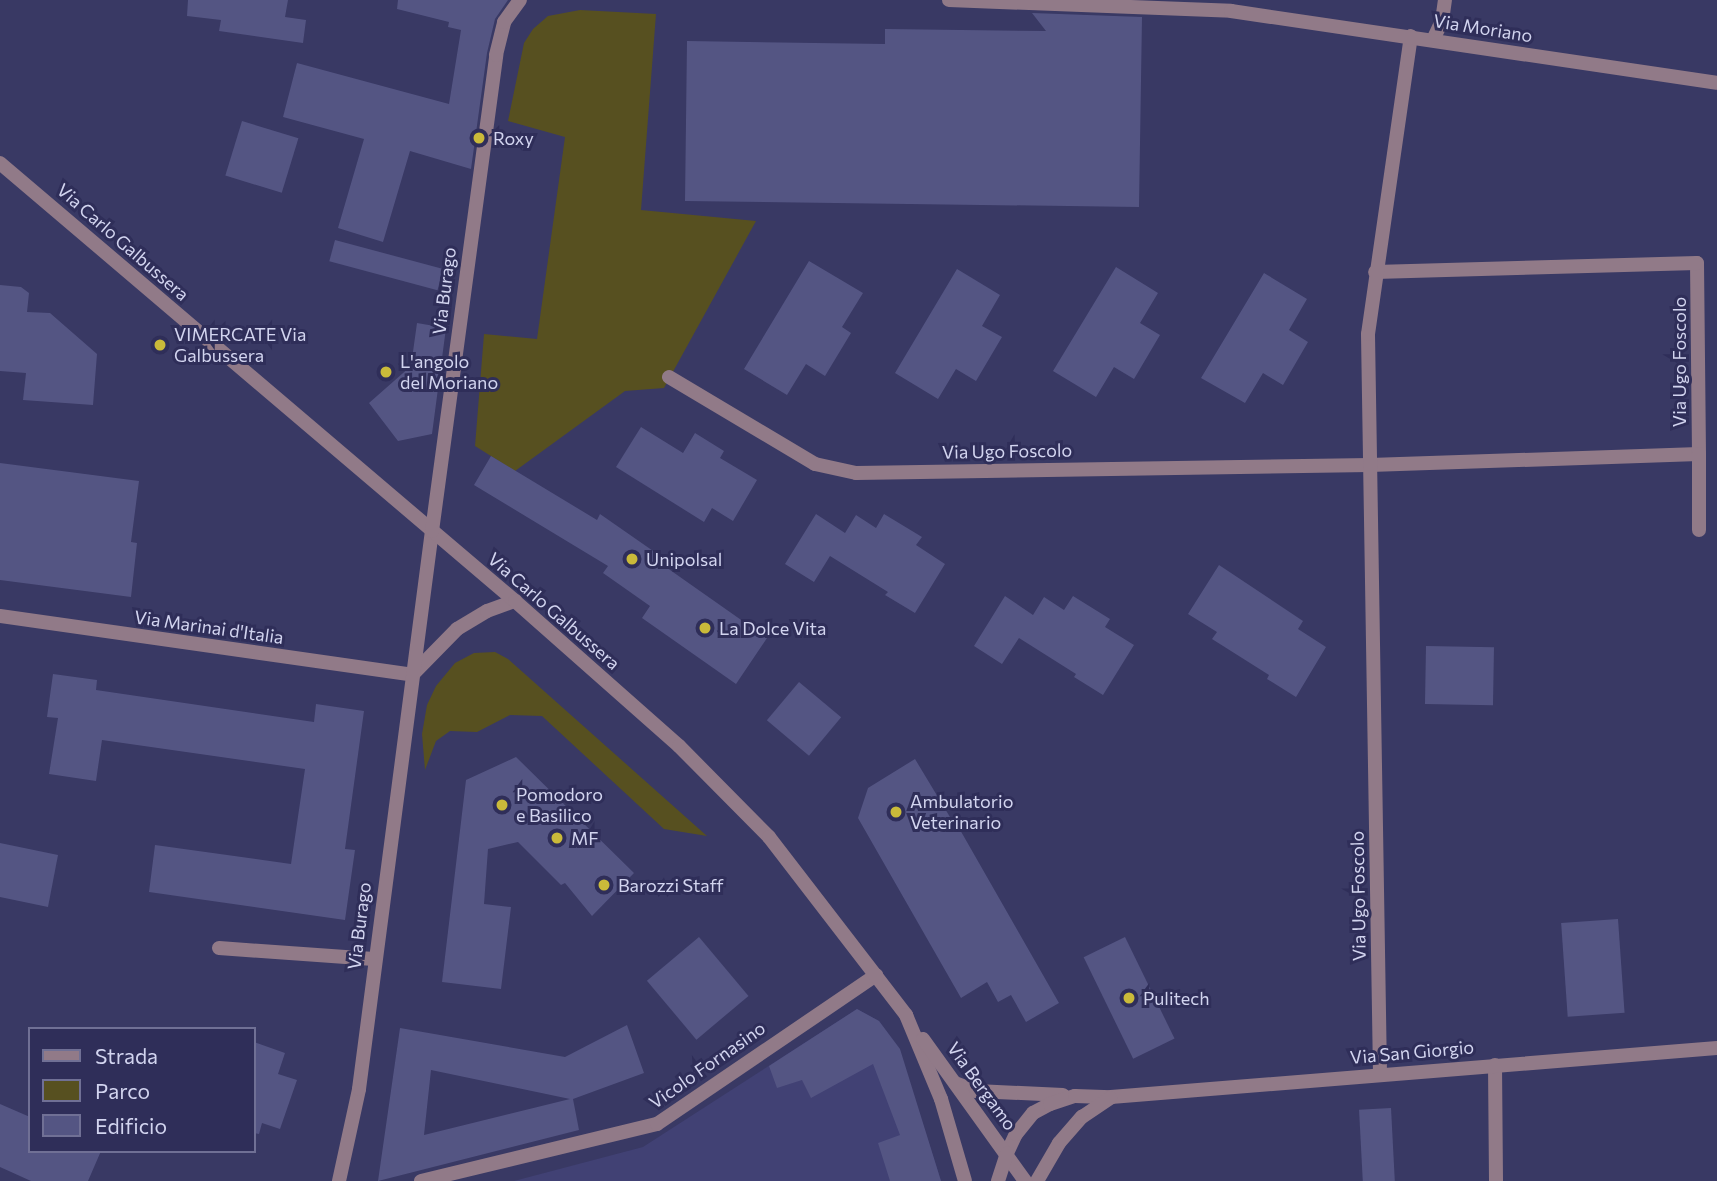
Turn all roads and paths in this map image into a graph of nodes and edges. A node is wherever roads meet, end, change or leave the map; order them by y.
1 (520, 0) edge
2 (949, 0) edge
3 (964, 0) edge
4 (1445, 0) edge
5 (1411, 37) junction
6 (1433, 40) junction
7 (1717, 83) edge
8 (0, 163) edge
9 (1375, 272) junction
10 (669, 377) dead end
11 (1699, 454) junction
12 (1370, 466) junction
13 (1699, 530) dead end
14 (432, 531) junction
15 (514, 601) junction
16 (0, 616) edge
17 (412, 675) junction
18 (219, 948) dead end
19 (373, 959) junction
20 (876, 975) junction
21 (906, 1015) junction
22 (1717, 1048) edge
23 (1495, 1065) junction
24 (1380, 1074) junction
25 (955, 1083) junction
26 (1075, 1096) junction
27 (1111, 1097) junction
28 (1007, 1153) junction
29 (340, 1181) edge
30 (421, 1181) edge
31 (965, 1181) edge
32 (998, 1181) edge
33 (1025, 1181) edge
34 (1037, 1181) edge
35 (1496, 1181) edge

1 - 14 street, Via Burago
2 - 3 street, Via Moriano
3 - 5 street, Via Moriano
4 - 6 street
5 - 6 street, Via Moriano
5 - 9 street, Via Ugo Foscolo
6 - 7 street, Via Moriano
8 - 14 street, Via Carlo Galbussera
9 - 11 street, Via Ugo Foscolo
9 - 12 street, Via Ugo Foscolo
10 - 12 street, Via Ugo Foscolo
11 - 12 street, Via Ugo Foscolo
11 - 13 street
12 - 24 street, Via Ugo Foscolo
14 - 15 street, Via Carlo Galbussera
14 - 17 street, Via Burago
15 - 17 street
15 - 20 street, Via Carlo Galbussera
16 - 17 street, Via Marinai d'Italia
17 - 19 street, Via Burago
18 - 19 street
19 - 29 street, Via Burago
20 - 21 street, Via Carlo Galbussera
20 - 30 street, Vicolo Fornasino
21 - 25 street, Via Bergamo
21 - 31 street, Via Carlo Galbussera
22 - 23 street, Via San Giorgio
23 - 24 street, Via San Giorgio
23 - 35 street
24 - 27 street, Via San Giorgio
25 - 26 street, Via San Giorgio
25 - 28 street, Via Bergamo
26 - 27 street, Via San Giorgio
26 - 28 street, Via San Giorgio
27 - 34 street, Via San Giorgio
28 - 32 street
28 - 33 street, Via Bergamo

